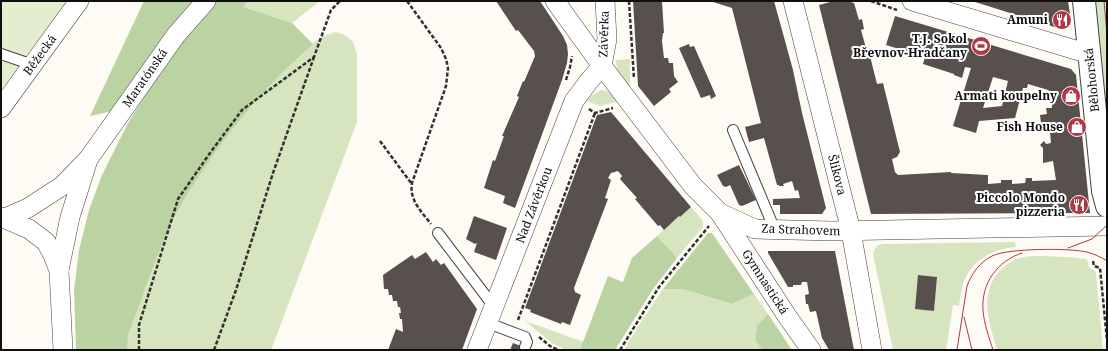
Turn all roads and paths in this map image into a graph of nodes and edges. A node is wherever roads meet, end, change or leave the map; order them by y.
1 (79, 1) edge
2 (206, 1) edge
3 (340, 1) edge
4 (407, 1) edge
5 (555, 1) edge
6 (605, 1) edge
7 (629, 1) edge
8 (793, 1) edge
9 (912, 1) edge
10 (1084, 1) edge
11 (572, 51) dead end
12 (1089, 52) junction
13 (1, 54) edge
14 (314, 57) junction
15 (33, 65) junction
16 (602, 66) junction
17 (634, 80) dead end
18 (566, 81) dead end
19 (574, 101) junction
20 (1, 108) edge
21 (733, 130) dead end
22 (380, 141) dead end
23 (89, 158) junction
24 (412, 183) junction
25 (1107, 206) edge
26 (3, 217) edge
27 (715, 218) junction
28 (1107, 226) edge
29 (774, 228) junction
30 (851, 231) junction
31 (438, 232) joint
32 (1093, 261) dead end
33 (59, 271) junction
34 (492, 315) junction
35 (518, 320) dead end
36 (1107, 340) edge
37 (525, 348) dead end
38 (63, 350) edge
39 (139, 350) edge
40 (214, 350) edge
41 (478, 350) edge
42 (620, 350) edge
43 (811, 350) edge
44 (872, 350) edge

1 - 15 street, Běžecká
2 - 23 street, Maratónská
3 - 14 path
4 - 24 path
5 - 16 street, Za Strahovem
6 - 16 street, Závěrka
7 - 17 path
8 - 30 street, Šlikova
9 - 12 street
10 - 12 street, Bělohorská
11 - 18 path
12 - 25 street, Bělohorská
13 - 15 lane
14 - 39 path
14 - 40 path
15 - 20 street, Běžecká
16 - 19 street, Nad Závěrkou
16 - 27 street, Za Strahovem
19 - 34 street, Nad Závěrkou
19 - 35 path
21 - 29 lane
22 - 24 path
23 - 26 street, Maratónská
23 - 33 street, Maratónská
24 - 31 path
26 - 33 street, Maratónská
27 - 29 street, Za Strahovem
27 - 42 path
27 - 43 street, Gymnastická
28 - 30 street, Za Strahovem
29 - 30 street, Za Strahovem
30 - 44 street, Šlikova
31 - 34 lane
32 - 36 path
33 - 38 street, Maratónská
34 - 37 lane
34 - 41 street, Nad Závěrkou

